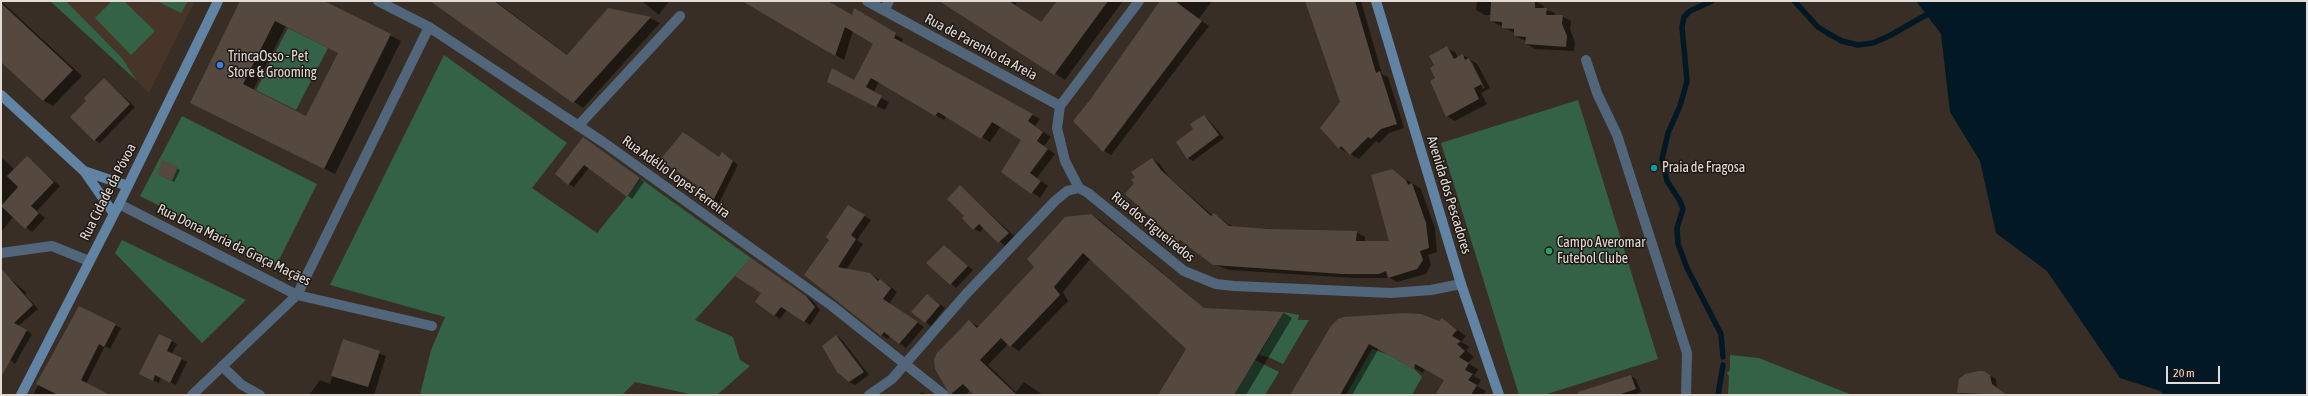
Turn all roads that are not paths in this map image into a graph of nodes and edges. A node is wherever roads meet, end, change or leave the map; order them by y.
1 (218, 1) edge
2 (378, 1) edge
3 (867, 1) edge
4 (889, 1) edge
5 (1139, 1) edge
6 (1376, 1) edge
7 (884, 10) junction
8 (680, 16) dead end
9 (429, 27) junction
10 (1586, 60) dead end
11 (1, 95) edge
12 (1060, 106) junction
13 (578, 126) junction
14 (84, 171) junction
15 (128, 186) junction
16 (1079, 188) junction
17 (119, 204) junction
18 (114, 214) junction
19 (1, 253) edge
20 (89, 261) junction
21 (1461, 284) junction
22 (297, 295) junction
23 (432, 326) dead end
24 (905, 365) junction
25 (222, 366) junction
26 (21, 395) edge
27 (192, 395) edge
28 (260, 395) edge
29 (869, 395) edge
30 (944, 395) edge
31 (1499, 395) edge
32 (1686, 395) edge

1 - 15 street, Rua Cidade da Póvoa
2 - 9 street, Rua Adélio Lopes Ferreira
3 - 7 street, Rua de Parenho da Areia
4 - 7 street
5 - 12 street
6 - 21 street, Avenida dos Pescadores
7 - 12 street, Rua de Parenho da Areia
8 - 13 street
9 - 13 street, Rua Adélio Lopes Ferreira
9 - 22 street
10 - 32 street
11 - 14 street
12 - 16 street
13 - 24 street, Rua Adélio Lopes Ferreira
14 - 15 street
14 - 18 street
15 - 17 street, Rua Cidade da Póvoa
16 - 21 street, Rua dos Figueiredos
16 - 24 street
17 - 18 street, Rua Cidade da Póvoa
17 - 22 street, Rua Dona Maria da Graça Maçães
18 - 20 street, Rua Cidade da Póvoa
19 - 20 street
20 - 26 street, Rua Cidade da Póvoa
21 - 31 street, Avenida dos Pescadores
22 - 23 street, Rua Dona Maria da Graça Maçães
22 - 25 street
24 - 29 street
24 - 30 street, Rua Adélio Lopes Ferreira
25 - 27 street
25 - 28 street

